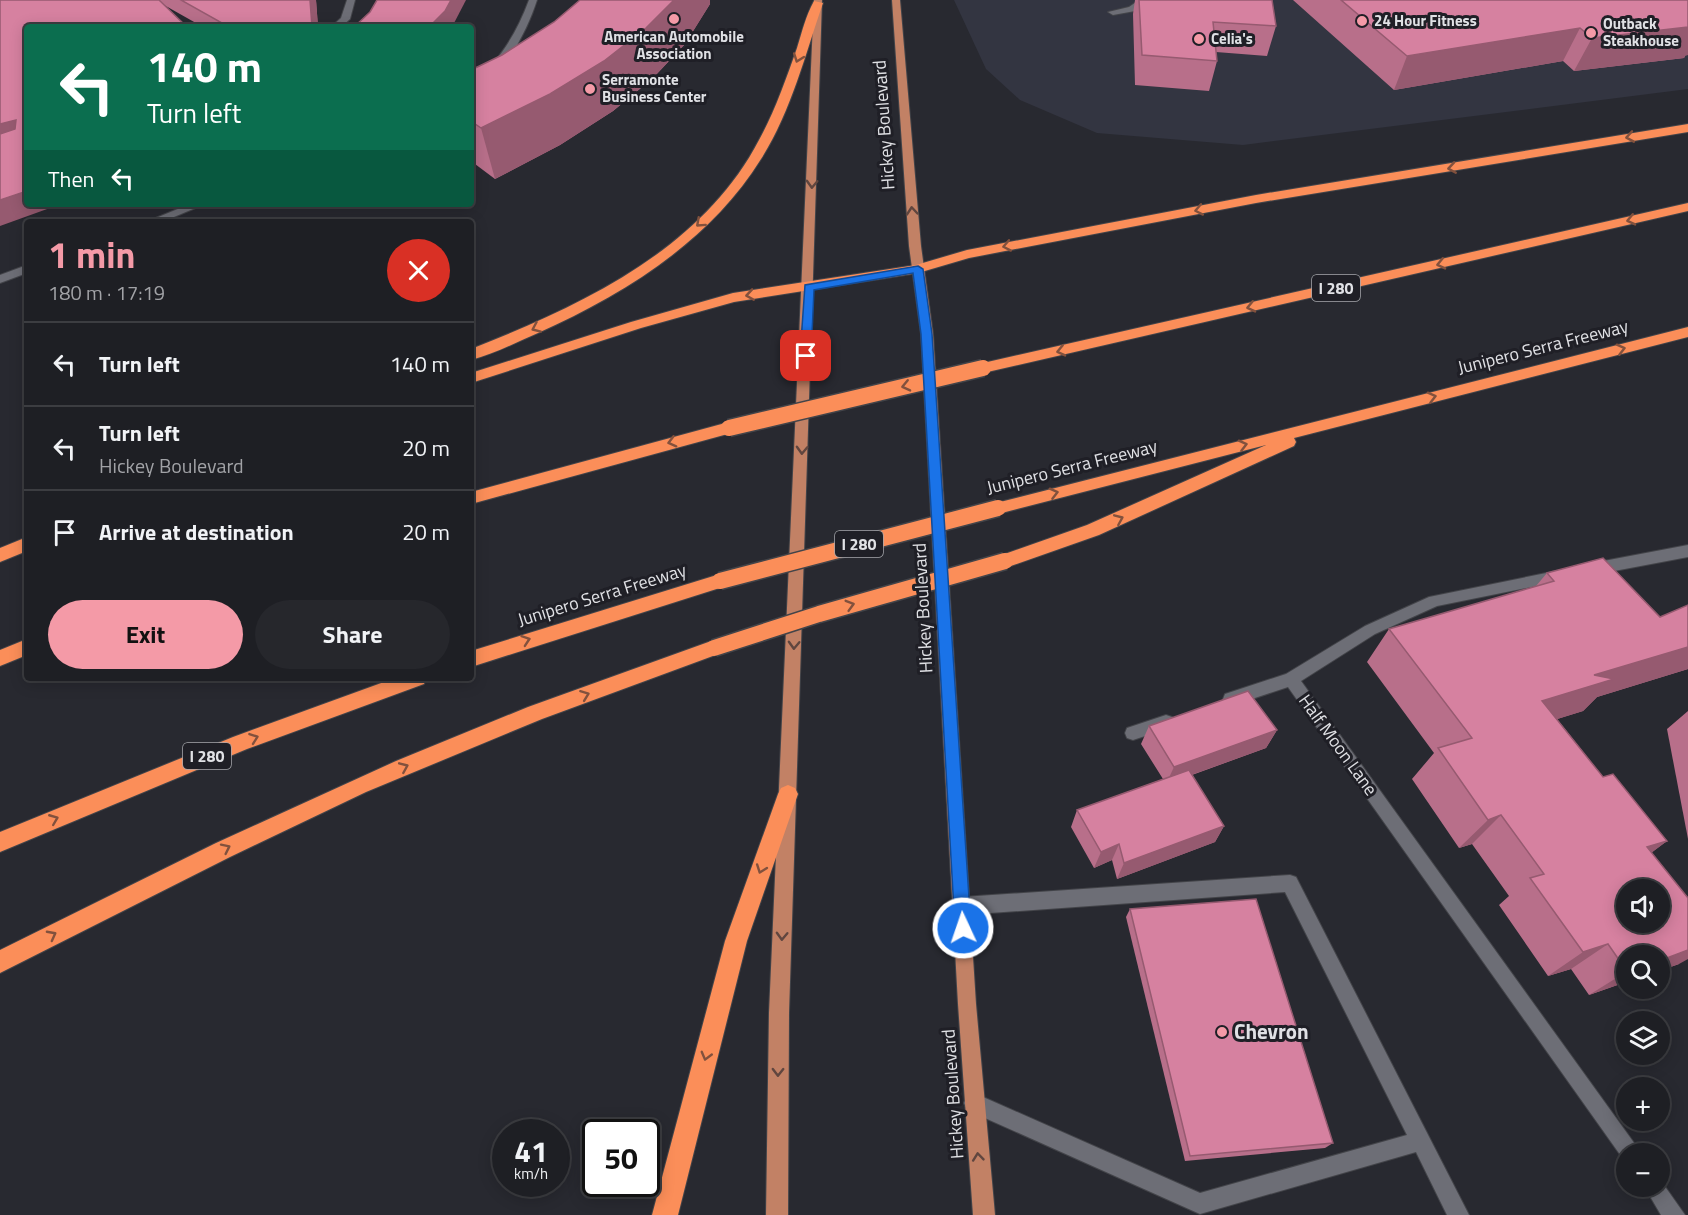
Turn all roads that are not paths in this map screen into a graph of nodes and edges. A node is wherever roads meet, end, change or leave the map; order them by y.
1 (351, 0) edge
2 (533, 0) edge
3 (896, 0) edge
4 (1145, 0) edge
5 (818, 1) edge
6 (1113, 12) dead end
7 (339, 24) edge
8 (474, 88) edge
9 (1688, 128) edge
10 (192, 207) edge
11 (1688, 207) edge
12 (160, 219) edge
13 (918, 269) junction
14 (24, 270) edge
15 (0, 279) edge
16 (808, 287) junction
17 (1688, 332) edge
18 (474, 354) edge
19 (474, 377) edge
20 (1326, 424) junction
21 (474, 497) edge
22 (24, 545) edge
23 (1688, 550) edge
24 (0, 555) edge
25 (24, 648) edge
26 (0, 657) edge
27 (474, 658) edge
28 (1291, 679) junction
29 (409, 681) edge
30 (1212, 706) edge
31 (1178, 717) edge
32 (1133, 733) dead end
33 (788, 794) junction
34 (0, 842) edge
35 (962, 906) junction
36 (0, 962) edge
37 (974, 1103) junction
38 (1420, 1140) junction
39 (1622, 1143) edge
40 (1662, 1197) edge
41 (1203, 1210) edge
42 (665, 1215) edge
43 (777, 1215) edge
44 (984, 1215) edge
45 (1458, 1215) edge
46 (1674, 1215) edge

1 - 7 street
2 - 8 street
13 -> 3 main road, Hickey Boulevard
4 - 6 street
5 -> 16 main road
5 -> 18 highway
9 -> 13 highway
10 - 12 street
11 -> 21 highway, I 280, bridge
13 - 16 highway
13 - 35 main road, Hickey Boulevard
14 - 15 street
16 -> 19 highway
16 -> 33 main road
20 -> 17 highway, Junipero Serra Freeway / I 280
27 -> 20 highway, Junipero Serra Freeway / I 280, bridge
36 -> 20 highway, bridge
22 - 24 highway
23 - 28 street, Half Moon Lane
25 - 26 highway
28 - 30 street
28 - 39 street, Half Moon Lane
34 -> 29 highway, I 280
31 - 32 street
33 -> 42 highway
33 -> 43 main road
35 - 37 main road, Hickey Boulevard
35 - 38 street
37 - 41 street
44 -> 37 main road, Hickey Boulevard
38 - 41 street
38 - 45 street
40 - 46 street

